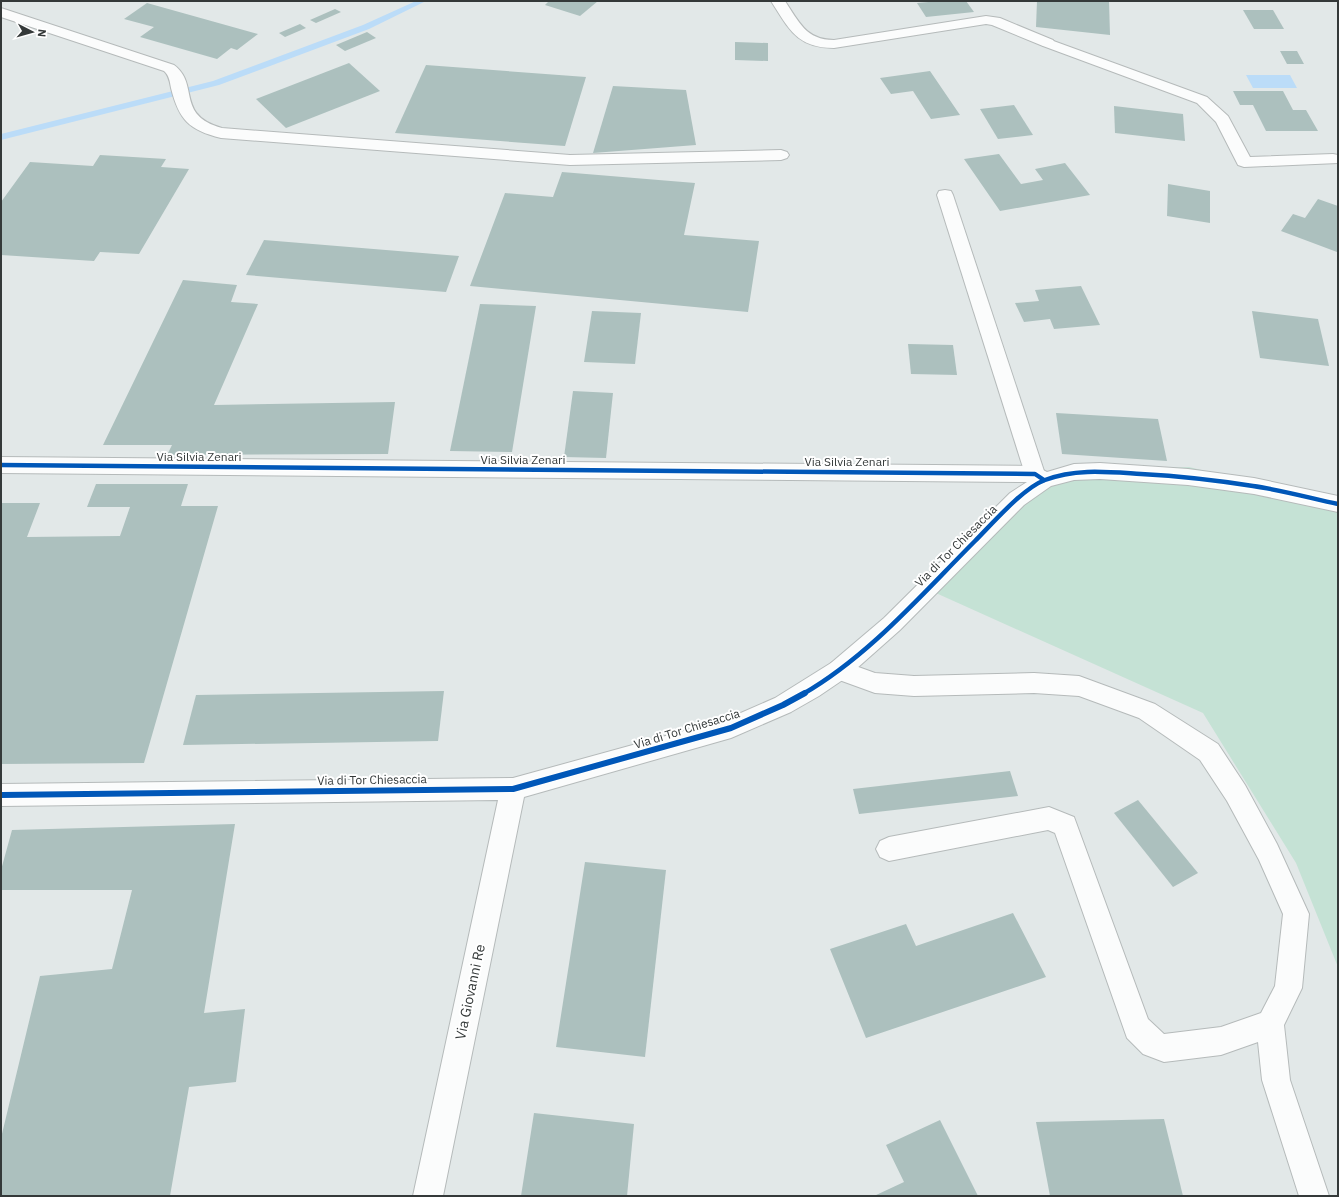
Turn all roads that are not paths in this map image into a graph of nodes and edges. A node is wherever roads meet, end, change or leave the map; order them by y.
1 (778, 1) edge
2 (1, 12) edge
3 (781, 155) dead end
4 (1333, 159) dead end
5 (945, 195) dead end
6 (1, 465) edge
7 (1039, 477) junction
8 (1338, 504) edge
9 (839, 670) junction
10 (513, 789) junction
11 (1, 796) edge
12 (890, 849) dead end
13 (1270, 1024) junction
14 (428, 1196) edge
15 (1314, 1196) edge

1 - 4 street
2 - 3 street
5 - 7 street
6 - 7 street, Via Silvia Zenari
7 - 8 street, Via di Tor Chiesaccia
7 - 9 street, Via di Tor Chiesaccia
9 - 10 street, Via di Tor Chiesaccia
9 - 13 street
10 - 11 street, Via di Tor Chiesaccia
10 - 14 street, Via Giovanni Re
12 - 13 street
13 - 15 street

